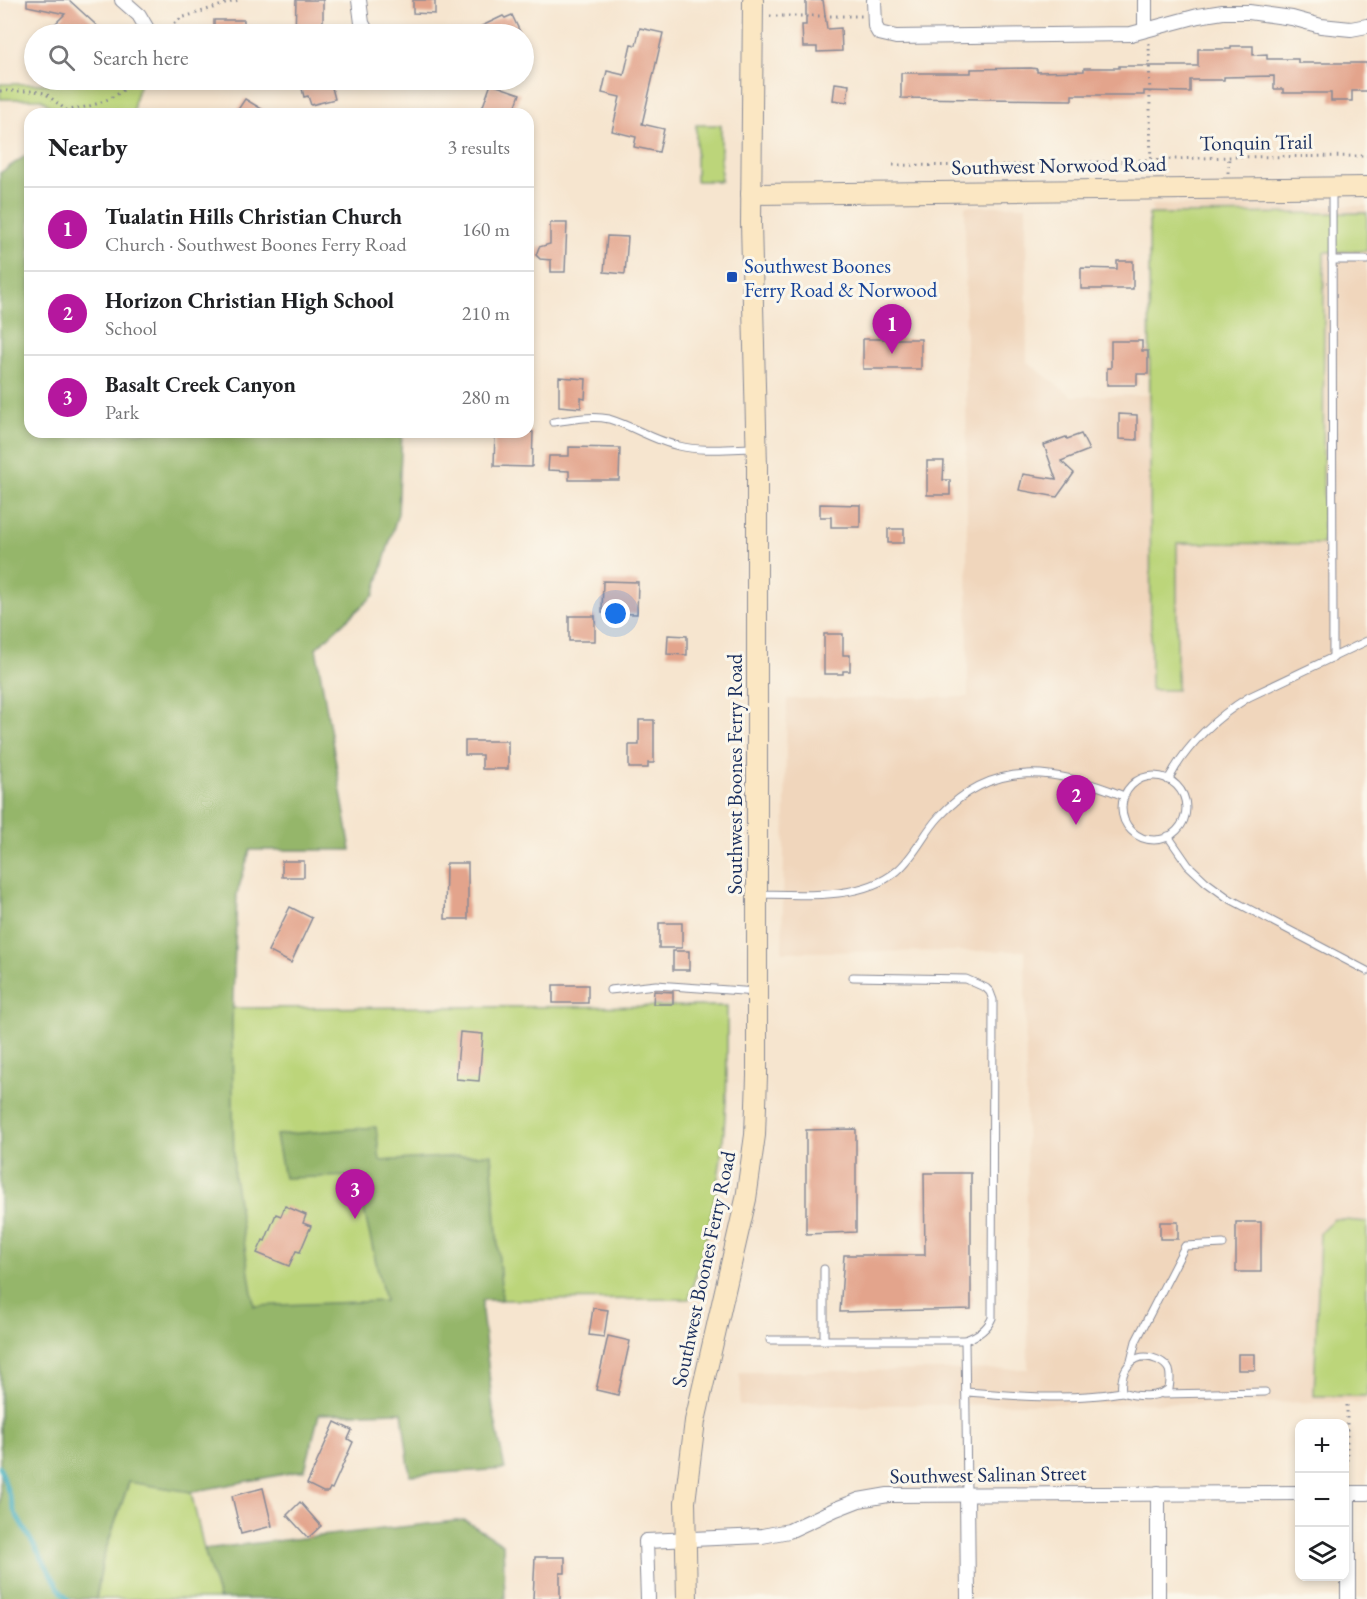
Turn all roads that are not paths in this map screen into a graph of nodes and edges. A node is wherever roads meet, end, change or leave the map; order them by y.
1 (122, 0) edge
2 (359, 0) edge
3 (874, 0) edge
4 (1145, 0) edge
5 (753, 8) edge
6 (144, 24) edge
7 (363, 24) edge
8 (1367, 26) edge
9 (1145, 30) junction
10 (1332, 187) junction
11 (1367, 187) edge
12 (751, 194) junction
13 (1332, 260) junction
14 (1367, 260) edge
15 (554, 422) dead end
16 (756, 448) junction
17 (1367, 641) edge
18 (1333, 657) junction
19 (1168, 780) junction
20 (1124, 796) junction
21 (1168, 836) junction
22 (758, 894) junction
23 (1367, 972) edge
24 (853, 977) dead end
25 (610, 990) dead end
26 (758, 992) junction
27 (1223, 1244) dead end
28 (824, 1269) dead end
29 (770, 1340) dead end
30 (824, 1340) junction
31 (965, 1340) junction
32 (1131, 1361) junction
33 (966, 1392) junction
34 (1122, 1392) junction
35 (1265, 1392) dead end
36 (1163, 1394) junction
37 (1158, 1493) junction
38 (1295, 1493) edge
39 (1349, 1493) edge
40 (1367, 1493) edge
41 (967, 1494) junction
42 (1347, 1527) edge
43 (685, 1540) junction
44 (648, 1599) edge
45 (687, 1599) edge
46 (968, 1599) edge
47 (1158, 1599) edge
48 (1348, 1599) edge

1 - 6 street
2 - 7 street
3 - 9 street
4 - 9 street
5 - 12 main road, Southwest Boones Ferry Road
8 - 9 street
10 - 11 main road, Southwest Norwood Road
10 - 12 main road, Southwest Norwood Road
10 - 13 lane
12 - 16 main road, Southwest Boones Ferry Road
13 - 14 lane
13 - 18 lane
15 - 16 lane
16 - 22 main road, Southwest Boones Ferry Road
17 - 18 lane
18 - 19 lane
19 - 20 lane
19 - 21 lane
20 - 21 lane
20 - 22 lane
21 - 23 lane
22 - 26 main road, Southwest Boones Ferry Road
24 - 31 lane
25 - 26 lane
26 - 43 main road, Southwest Boones Ferry Road
27 - 32 lane
28 - 30 lane
29 - 30 lane
30 - 31 lane
31 - 33 lane
32 - 34 lane
32 - 36 lane
33 - 34 lane
33 - 41 lane
34 - 36 lane
35 - 36 lane
37 - 38 street, Southwest Salinan Street
37 - 41 street, Southwest Salinan Street
37 - 47 street
39 - 40 street
41 - 43 street, Southwest Salinan Street
41 - 46 street
42 - 48 street
43 - 44 street
43 - 45 main road, Southwest Boones Ferry Road

